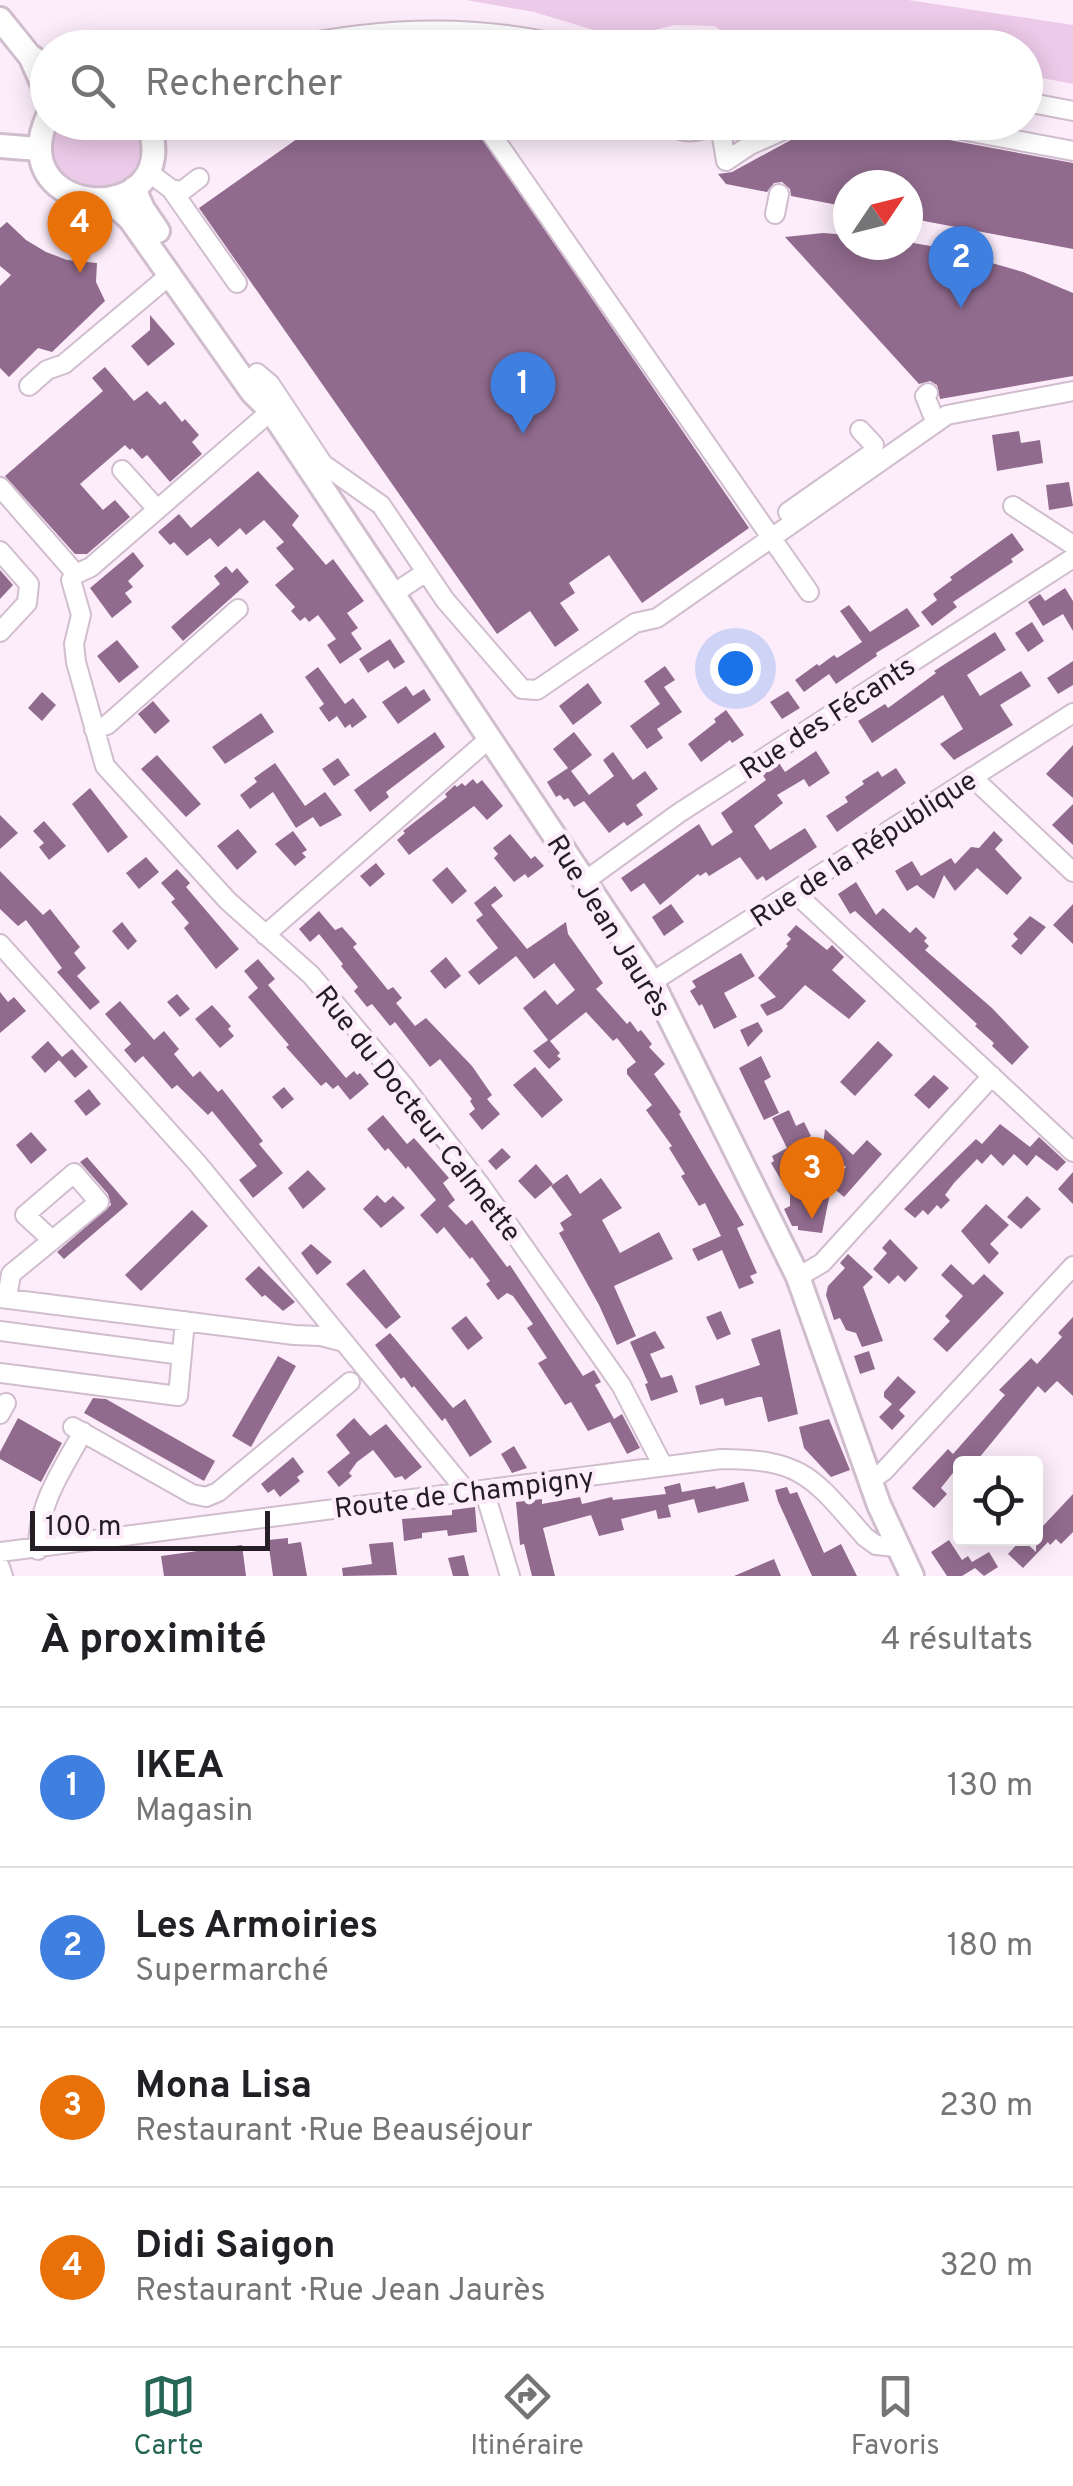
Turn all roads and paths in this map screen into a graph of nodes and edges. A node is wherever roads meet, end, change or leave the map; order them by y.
1 (0, 19) edge
2 (30, 52) edge
3 (1043, 105) edge
4 (1073, 111) edge
5 (41, 140) edge
6 (152, 140) edge
7 (496, 140) edge
8 (722, 140) edge
9 (760, 140) edge
10 (1015, 140) edge
11 (0, 146) edge
12 (39, 148) junction
13 (1073, 151) edge
14 (200, 178) dead end
15 (140, 180) junction
16 (171, 189) junction
17 (110, 201) junction
18 (170, 275) junction
19 (236, 283) dead end
20 (257, 373) junction
21 (29, 386) dead end
22 (1073, 390) edge
23 (928, 394) dead end
24 (270, 411) junction
25 (936, 423) junction
26 (860, 430) dead end
27 (122, 470) dead end
28 (0, 487) edge
29 (1013, 506) dead end
30 (157, 509) junction
31 (788, 512) dead end
32 (772, 538) junction
33 (1073, 544) edge
34 (0, 551) edge
35 (1073, 558) edge
36 (426, 572) junction
37 (76, 574) junction
38 (809, 592) dead end
39 (393, 594) junction
40 (238, 609) dead end
41 (0, 632) edge
42 (1073, 713) edge
43 (94, 729) junction
44 (490, 738) junction
45 (972, 777) junction
46 (1073, 872) edge
47 (585, 881) junction
48 (794, 892) junction
49 (265, 935) junction
50 (0, 944) edge
51 (652, 982) junction
52 (992, 1076) junction
53 (1073, 1152) edge
54 (52, 1240) dead end
55 (1073, 1266) edge
56 (798, 1276) junction
57 (4, 1298) edge
58 (320, 1312) junction
59 (185, 1321) junction
60 (0, 1332) edge
61 (322, 1342) junction
62 (345, 1343) junction
63 (182, 1355) junction
64 (363, 1365) junction
65 (0, 1373) edge
66 (350, 1382) dead end
67 (662, 1466) junction
68 (870, 1481) junction
69 (476, 1491) junction
70 (206, 1497) junction
71 (209, 1526) junction
72 (896, 1547) junction
73 (38, 1550) junction
74 (0, 1552) edge
75 (0, 1567) edge
76 (2, 1576) edge
77 (510, 1576) edge
78 (912, 1576) edge

1 - 2 main road
3 - 4 street
5 - 12 main road
6 - 15 main road
7 - 32 street
8 - 9 street
10 - 13 street
11 - 12 main road
12 - 17 main road
14 - 16 street
15 - 16 street
15 - 17 main road
15 - 20 main road, Rue Jean Jaurès
16 - 19 street
17 - 18 main road, Rue Jean Jaurès
18 - 21 street
18 - 24 main road, Rue Jean Jaurès
20 - 24 main road, Rue Jean Jaurès
20 - 36 street
22 - 25 street
23 - 25 street
24 - 30 street
24 - 39 main road, Rue Jean Jaurès
25 - 32 street
26 - 31 street
27 - 30 street
28 - 37 street
29 - 33 street
30 - 37 street
32 - 36 street
32 - 38 street
34 - 41 street
35 - 47 street, Rue des Fécants
36 - 39 street
37 - 43 street, Rue du Docteur Calmette
39 - 44 main road, Rue Jean Jaurès
40 - 43 street
42 - 45 street, Rue de la République
43 - 49 street, Rue du Docteur Calmette
44 - 47 main road, Rue Jean Jaurès
44 - 49 street
45 - 46 street
45 - 48 street, Rue de la République
47 - 51 main road, Rue Jean Jaurès
48 - 51 street, Rue de la République
48 - 52 street
49 - 67 street, Rue du Docteur Calmette
50 - 58 street
51 - 56 main road, Rue Jean Jaurès
52 - 53 street
52 - 56 street
54 - 57 street
55 - 68 street
56 - 68 main road, Rue Jean Jaurès
57 - 59 street
58 - 61 street
58 - 62 street
59 - 61 street
59 - 63 street
60 - 63 street
61 - 62 street
61 - 64 street
62 - 64 street
63 - 65 street
64 - 69 street
66 - 70 street
67 - 69 street, Route de Champigny
67 - 72 street, Route de Champigny
68 - 72 main road, Rue Jean Jaurès
69 - 71 street, Route de Champigny
69 - 77 street
70 - 71 street
70 - 73 street
71 - 73 street, Route de Champigny
72 - 78 main road, Rue Jean Jaurès
73 - 74 street, Route de Champigny
75 - 76 street

